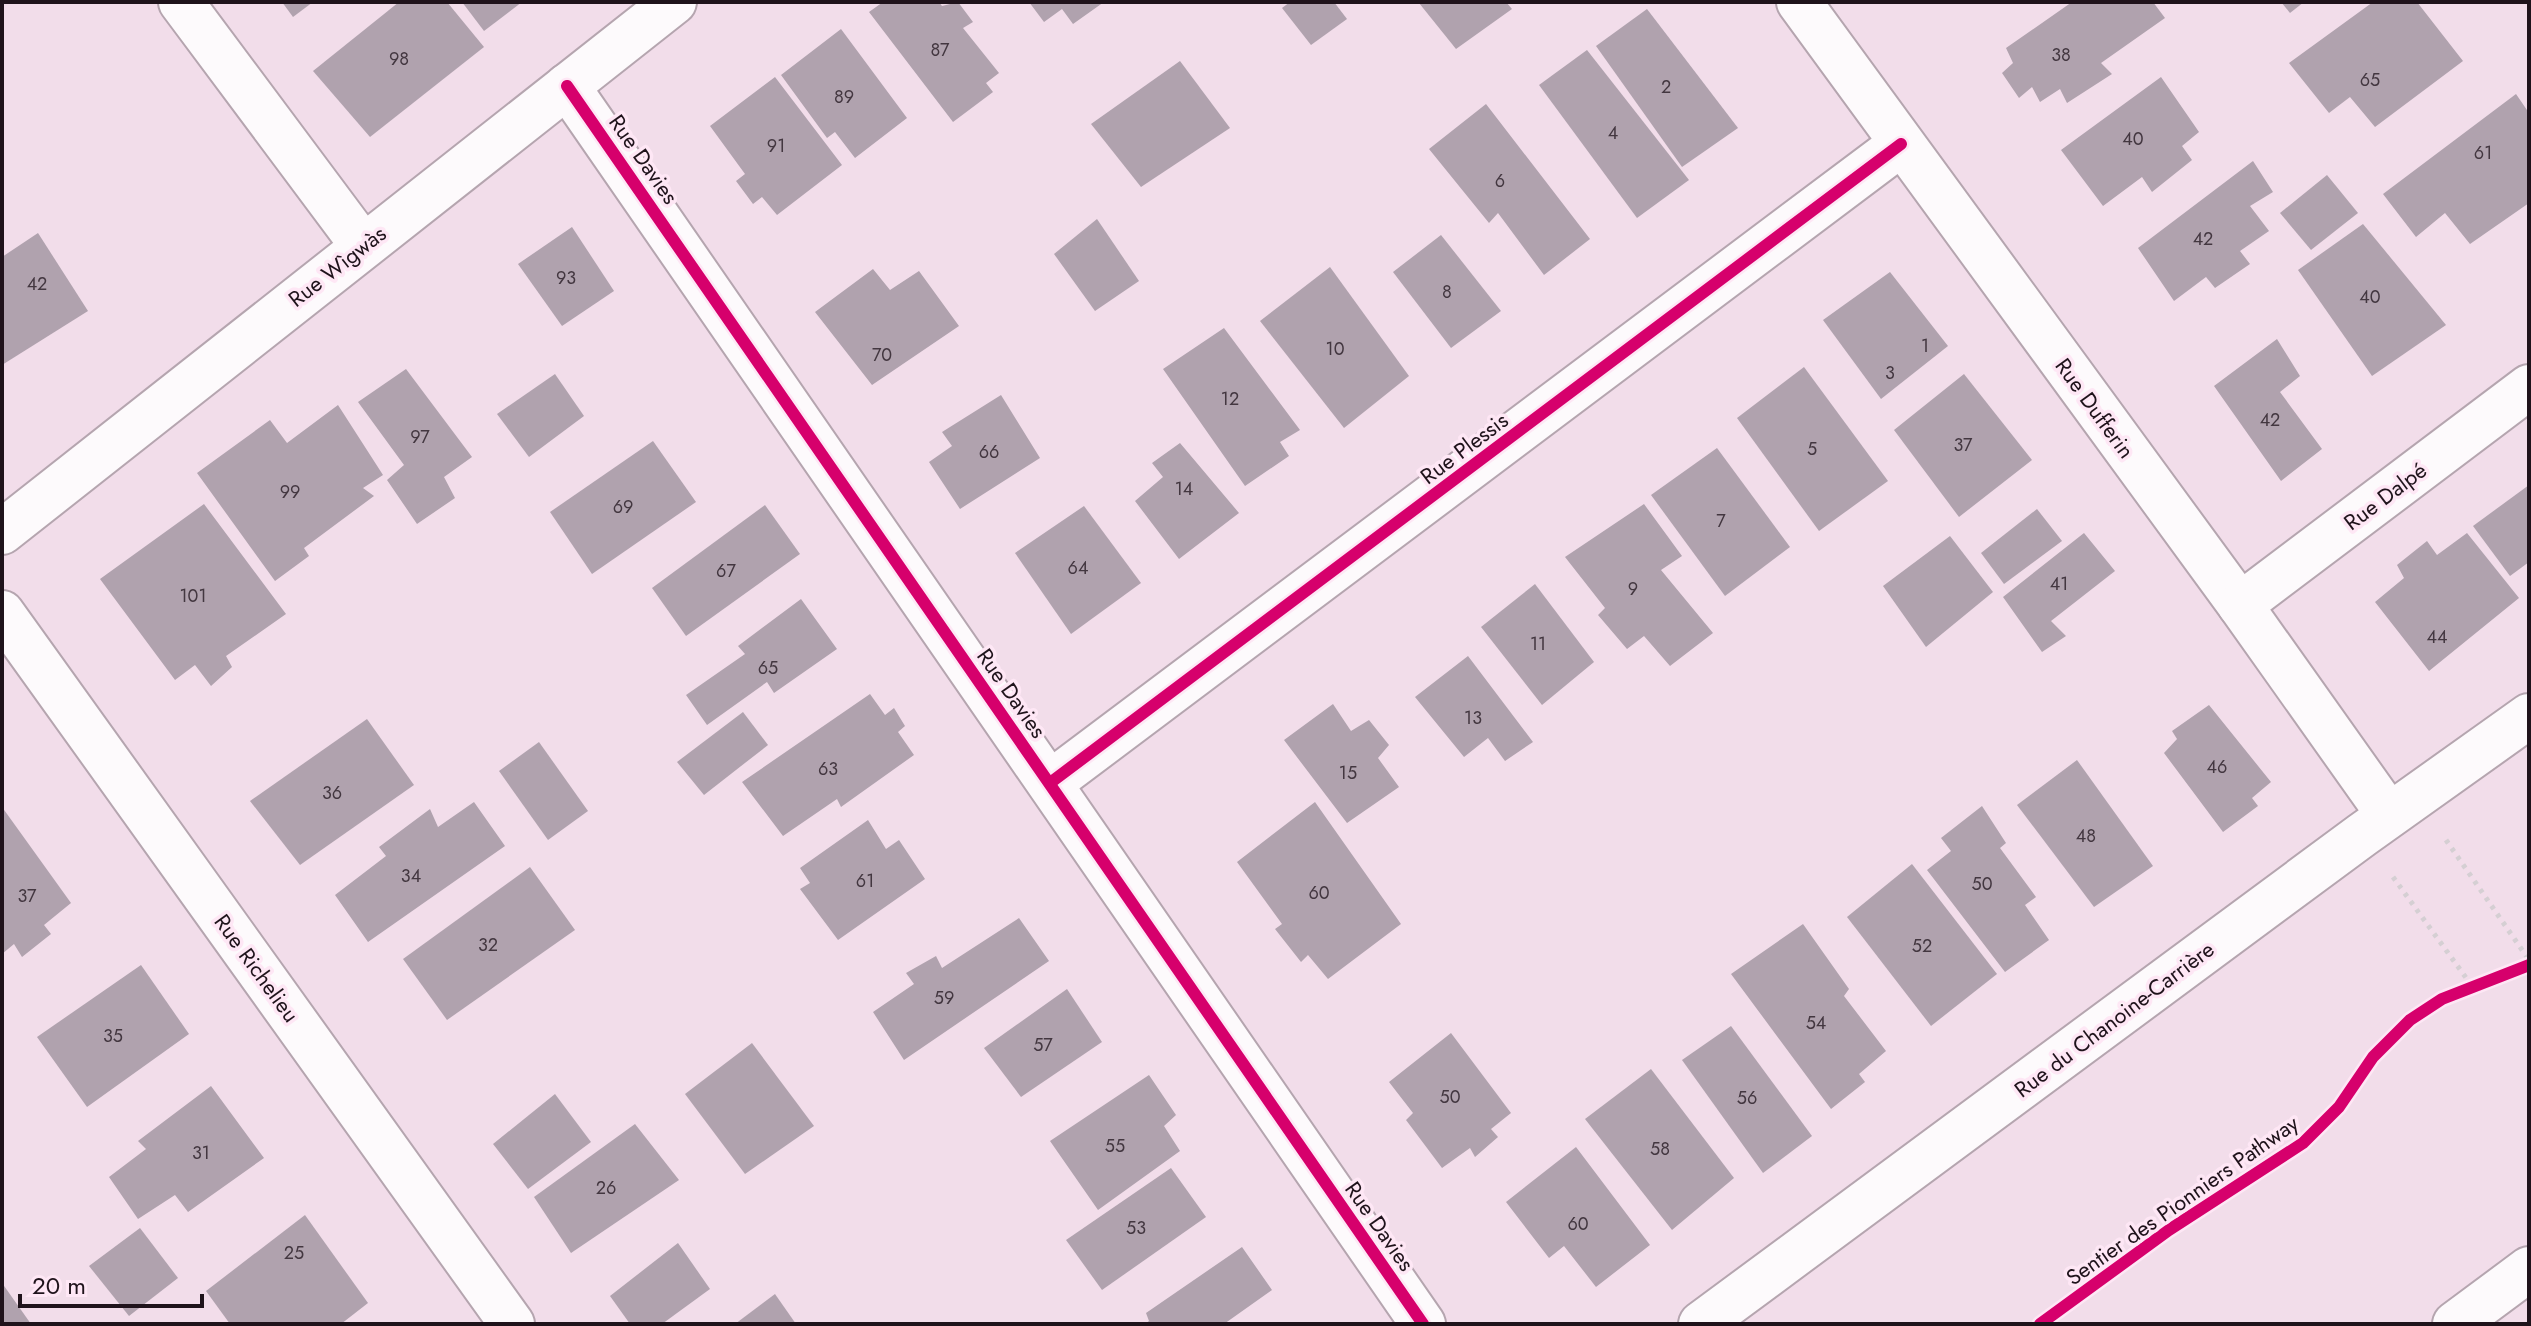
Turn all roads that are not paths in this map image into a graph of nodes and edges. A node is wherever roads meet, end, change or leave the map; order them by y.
1 (181, 2) edge
2 (674, 2) edge
3 (1799, 2) edge
4 (567, 86) junction
5 (1901, 144) junction
6 (363, 246) junction
7 (2529, 387) edge
8 (2, 532) edge
9 (2240, 605) junction
10 (2, 613) edge
11 (2529, 716) edge
12 (1050, 783) junction
13 (2389, 816) junction
14 (2529, 1269) edge
15 (512, 1324) edge
16 (1423, 1324) edge
17 (1701, 1324) edge
18 (2455, 1324) edge

1 - 6 street
2 - 4 street, Rue Wìgwàs
3 - 5 street, Rue Dufferin
4 - 6 street, Rue Wìgwàs
4 - 12 street, Rue Davies
5 - 9 street, Rue Dufferin
5 - 12 street, Rue Plessis
6 - 8 street, Rue Wìgwàs
7 - 9 street, Rue Dalpé
9 - 13 street, Rue Dufferin
10 - 15 street, Rue Richelieu
11 - 13 street, Rue du Chanoine-Carrière
12 - 16 street, Rue Davies
13 - 17 street, Rue du Chanoine-Carrière
14 - 18 street

